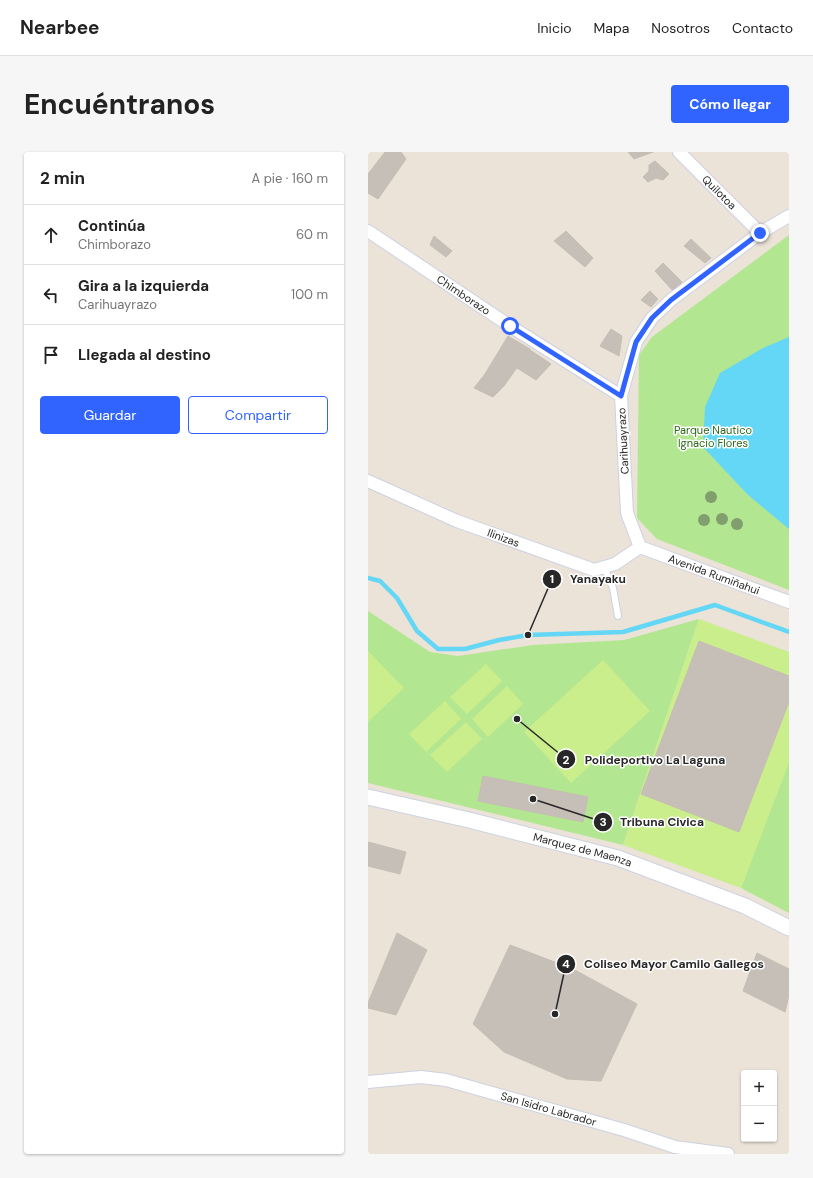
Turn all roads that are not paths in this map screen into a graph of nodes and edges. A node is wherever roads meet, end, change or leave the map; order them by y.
1 (679, 152) edge
2 (789, 216) edge
3 (368, 230) edge
4 (760, 233) junction
5 (621, 396) junction
6 (368, 481) edge
7 (640, 547) junction
8 (604, 567) junction
9 (789, 602) edge
10 (618, 616) dead end
11 (368, 796) edge
12 (789, 928) edge
13 (368, 1082) edge
14 (679, 1150) edge
15 (728, 1154) edge

1 - 4 street, Quilotoa
2 - 4 street, Carihuayrazo
3 - 5 street, Chimborazo
4 - 5 street, Carihuayrazo
5 - 7 street, Carihuayrazo
6 - 8 street, Ilinizas
7 - 8 street, Ilinizas
7 - 9 street, Avenida Rumiñahui
8 - 10 lane
11 - 12 street, Marquez de Maenza
13 - 14 street, San Isidro Labrador
14 - 15 street, San Isidro Labrador

